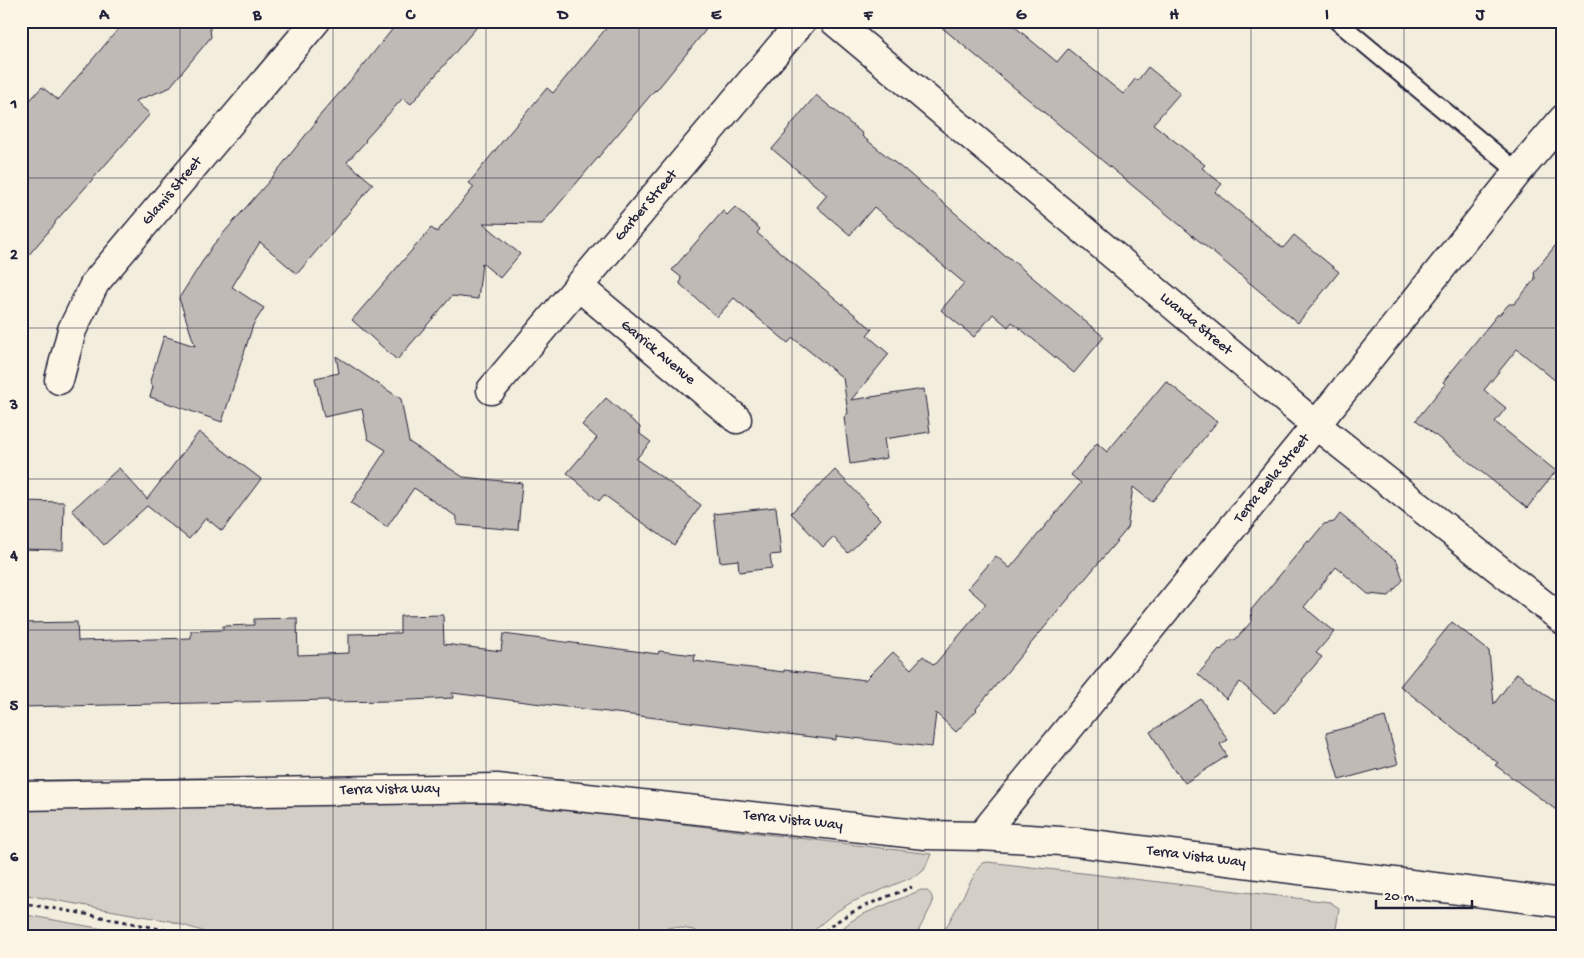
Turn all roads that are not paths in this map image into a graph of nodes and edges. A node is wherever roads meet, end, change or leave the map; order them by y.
1 (316, 21) edge
2 (802, 21) edge
3 (834, 21) edge
4 (1337, 21) edge
5 (1563, 119) edge
6 (1518, 172) junction
7 (578, 286) junction
8 (59, 380) dead end
9 (491, 390) dead end
10 (737, 419) dead end
11 (1316, 425) junction
12 (1563, 620) edge
13 (21, 796) edge
14 (981, 836) junction
15 (1563, 903) edge

1 - 8 street, Glamis Street
2 - 7 street, Garber Street
3 - 11 street, Luanda Street
4 - 6 lane
5 - 6 street, Terra Bella Street
6 - 11 street, Terra Bella Street
7 - 9 street, Garber Street
7 - 10 street, Garrick Avenue
11 - 12 street, Luanda Street
11 - 14 street, Terra Bella Street
13 - 14 street, Terra Vista Way
14 - 15 street, Terra Vista Way

